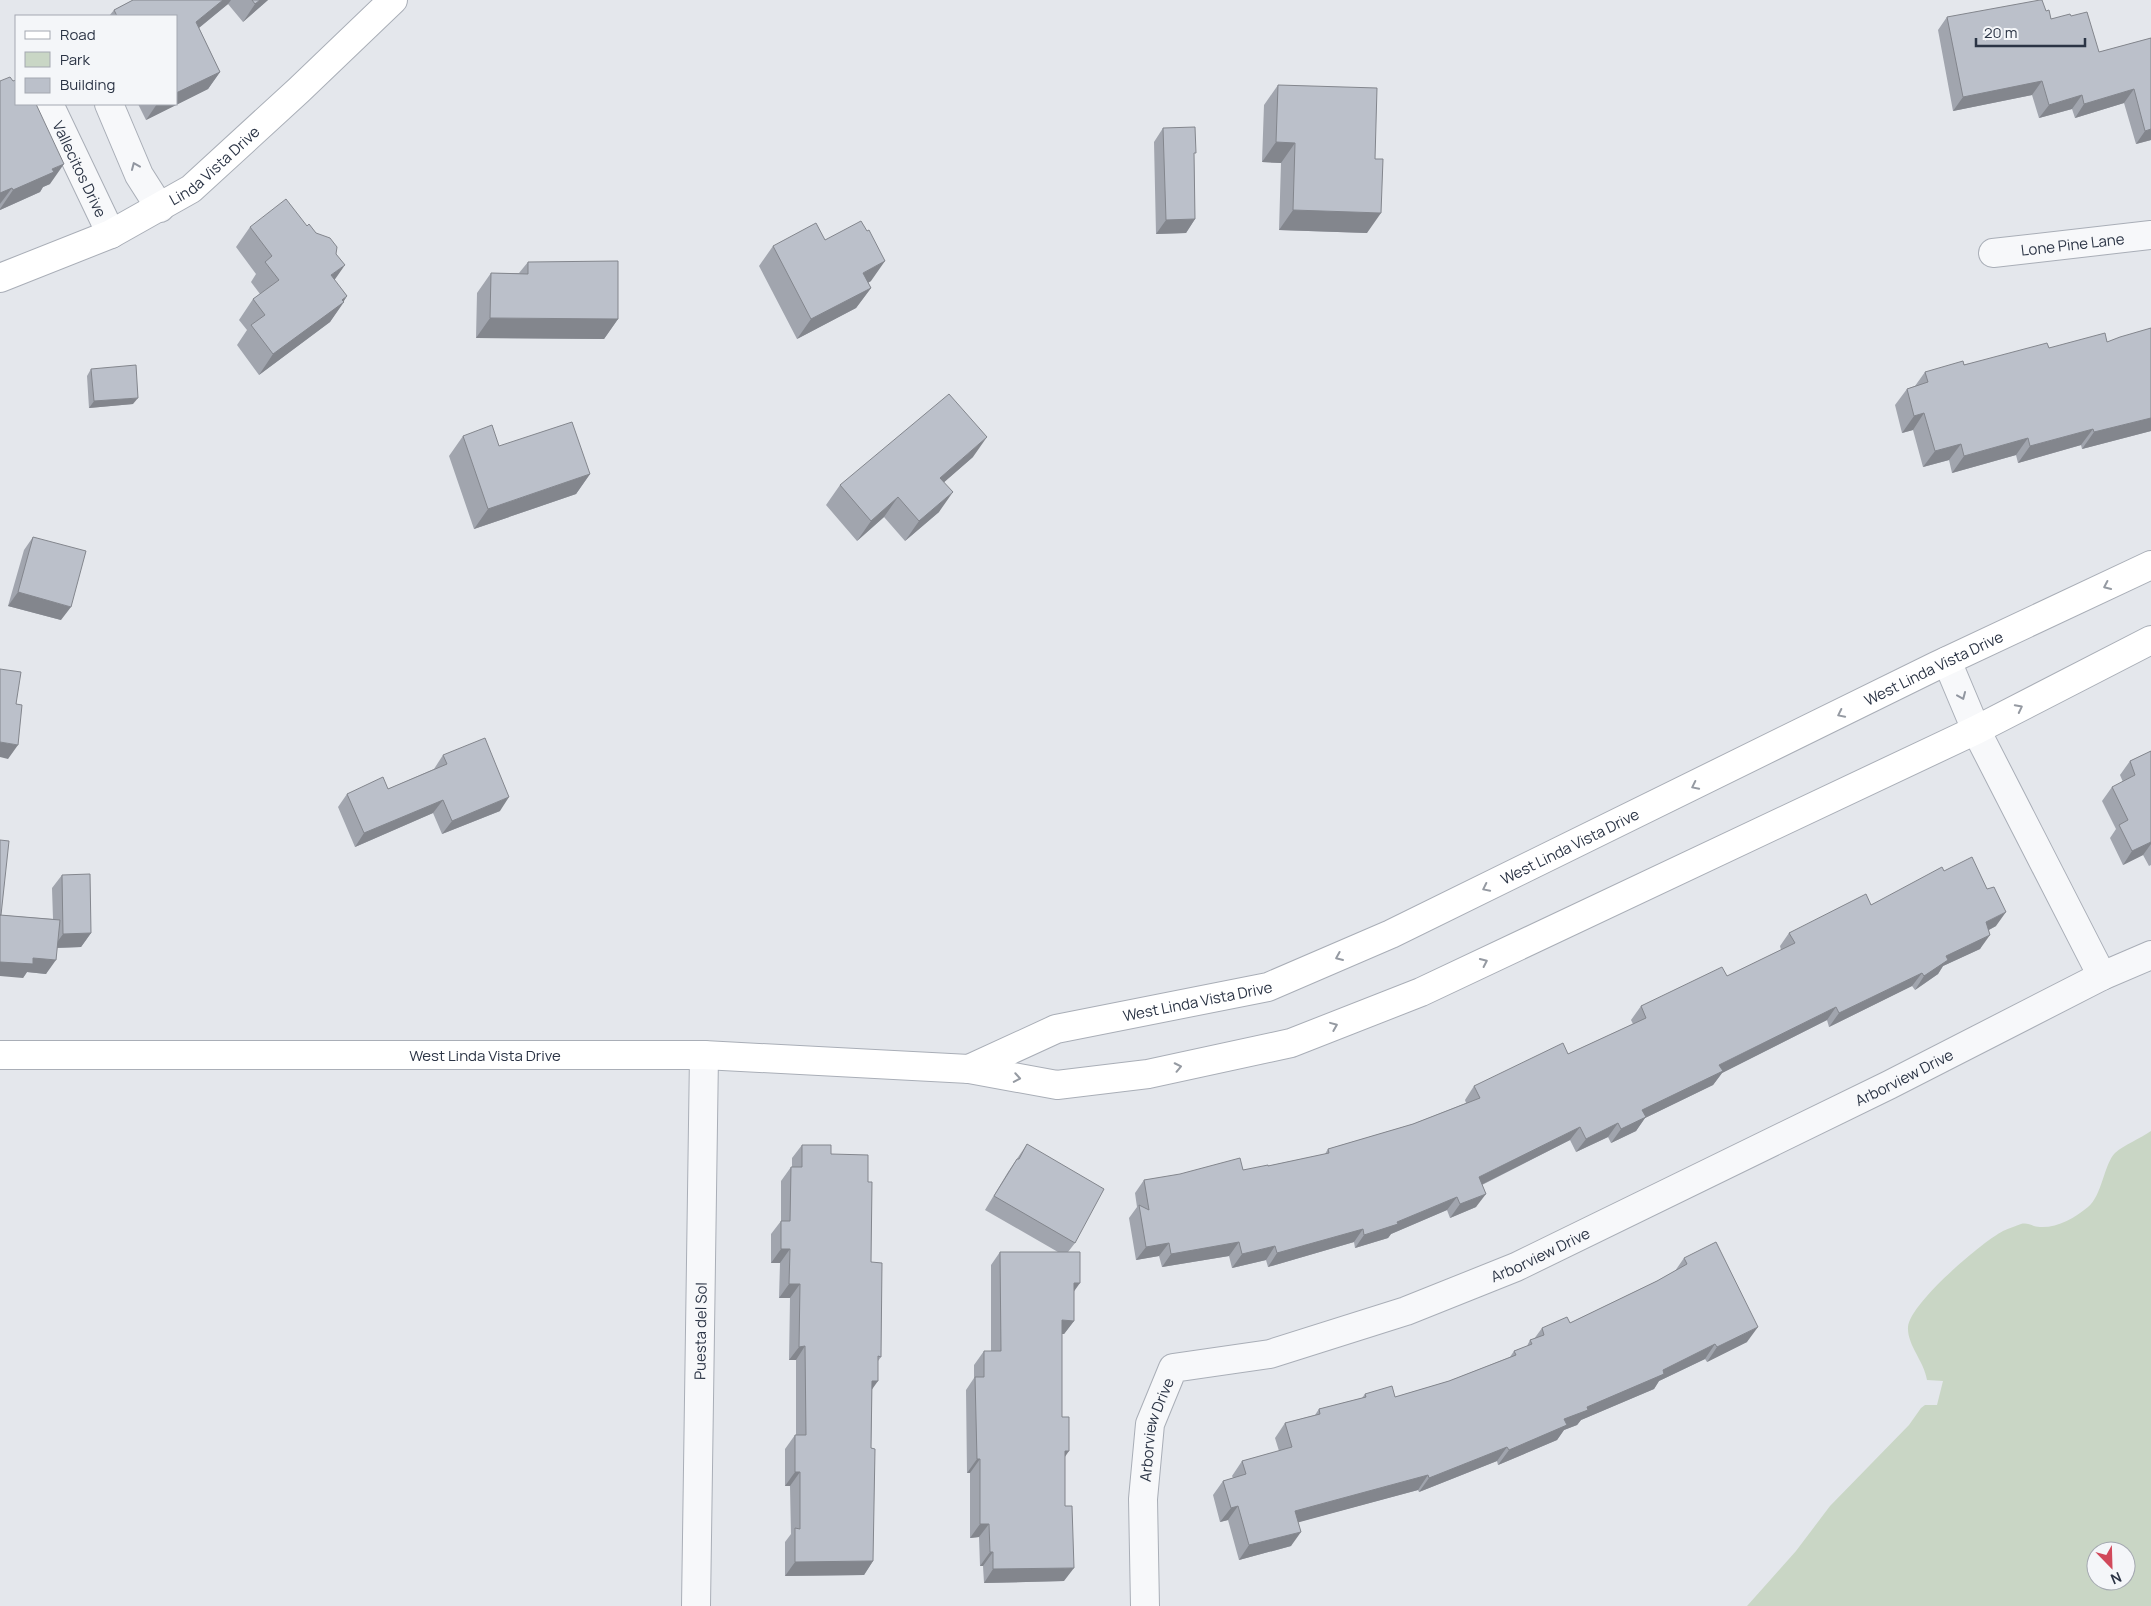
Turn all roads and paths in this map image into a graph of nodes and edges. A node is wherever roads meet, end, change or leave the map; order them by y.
1 (393, 0) edge
2 (49, 105) edge
3 (109, 105) edge
4 (160, 208) junction
5 (111, 234) junction
6 (2151, 235) edge
7 (1993, 253) dead end
8 (0, 278) edge
9 (2151, 565) edge
10 (2151, 640) edge
11 (1947, 661) junction
12 (1976, 730) junction
13 (2151, 954) edge
14 (2102, 976) junction
15 (0, 1055) edge
16 (704, 1055) junction
17 (969, 1069) junction
18 (696, 1606) edge
19 (1145, 1606) edge

1 - 4 main road, Linda Vista Drive
2 - 5 street, Vallecitos Drive
4 -> 3 street
4 - 5 main road, Linda Vista Drive
5 - 8 main road, Linda Vista Drive
6 - 7 street, Lone Pine Lane
9 -> 11 main road, West Linda Vista Drive
12 -> 10 main road, West Linda Vista Drive
11 -> 12 street
11 -> 17 main road, West Linda Vista Drive
12 - 14 street
17 -> 12 main road, West Linda Vista Drive
13 - 14 street, Arborview Drive
14 - 19 street, Arborview Drive
15 - 16 main road, West Linda Vista Drive
16 - 17 main road, West Linda Vista Drive
16 - 18 street, Puesta del Sol

